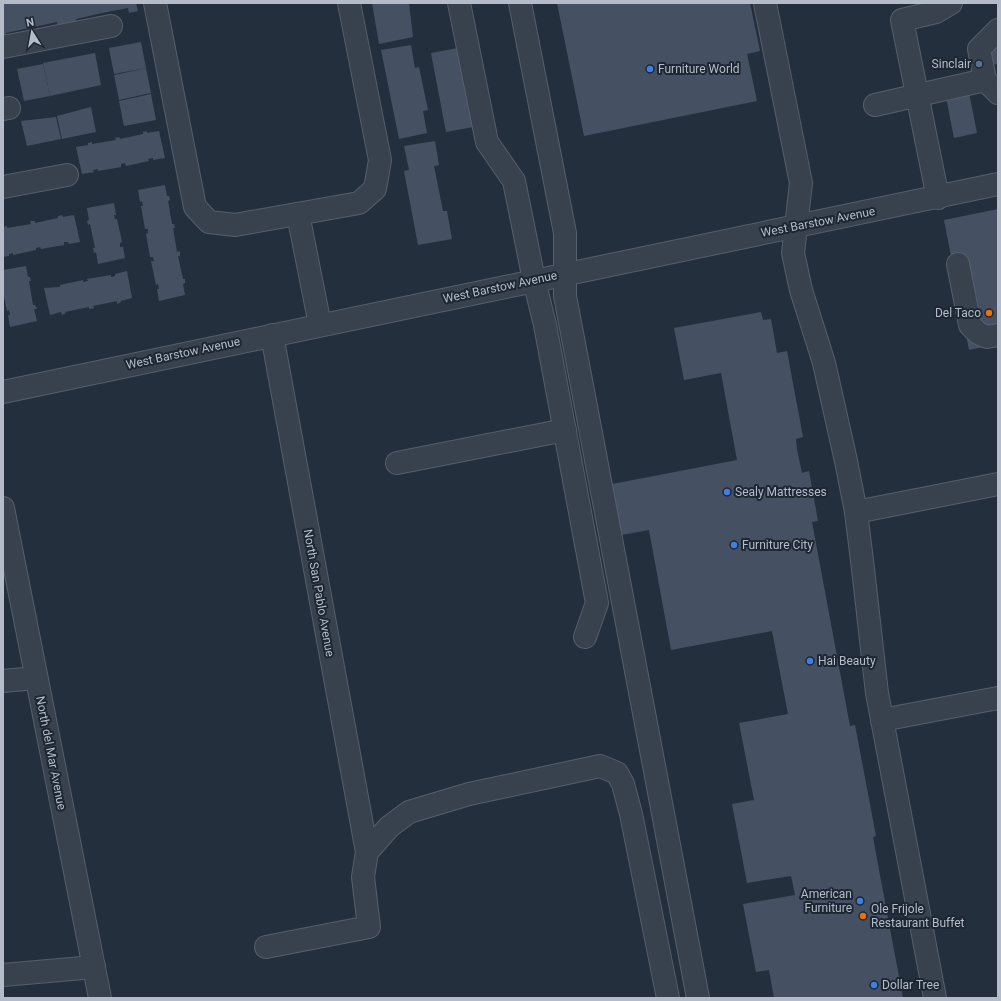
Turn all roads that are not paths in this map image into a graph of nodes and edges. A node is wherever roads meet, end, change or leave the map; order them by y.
1 (155, 3) edge
2 (350, 3) edge
3 (459, 3) edge
4 (520, 3) edge
5 (765, 3) edge
6 (951, 3) edge
7 (111, 26) dead end
8 (998, 30) edge
9 (3, 47) edge
10 (992, 86) edge
11 (916, 96) junction
12 (875, 105) dead end
13 (67, 175) dead end
14 (998, 184) edge
15 (3, 188) edge
16 (938, 198) junction
17 (298, 214) junction
18 (796, 226) junction
19 (958, 264) dead end
20 (566, 274) junction
21 (534, 280) junction
22 (320, 325) junction
23 (272, 335) junction
24 (998, 335) edge
25 (3, 392) edge
26 (565, 430) junction
27 (397, 463) dead end
28 (998, 484) edge
29 (3, 508) edge
30 (856, 512) junction
31 (585, 637) dead end
32 (36, 678) junction
33 (3, 681) edge
34 (998, 698) edge
35 (882, 720) junction
36 (367, 852) junction
37 (266, 947) dead end
38 (94, 967) junction
39 (3, 975) edge
40 (100, 998) edge
41 (668, 998) edge
42 (698, 998) edge
43 (935, 998) edge

1 - 17 street
2 - 17 street
3 - 21 street
4 - 20 street
5 - 18 street
6 - 11 street
7 - 9 street
8 - 10 street
10 - 11 street
11 - 12 street
11 - 16 street
13 - 15 street
14 - 16 street, West Barstow Avenue
16 - 18 street, West Barstow Avenue
17 - 22 street
18 - 20 street, West Barstow Avenue
18 - 30 street
19 - 24 street
20 - 21 street, West Barstow Avenue
20 - 42 street
21 - 22 street, West Barstow Avenue
21 - 26 street
22 - 23 street, West Barstow Avenue
23 - 25 street, West Barstow Avenue
23 - 36 street, North San Pablo Avenue
26 - 27 street
26 - 31 street
28 - 30 street
29 - 32 street, North del Mar Avenue
30 - 35 street
32 - 33 street
32 - 38 street, North del Mar Avenue
34 - 35 street
35 - 43 street
36 - 37 street, North San Pablo Avenue
36 - 41 street
38 - 39 street
38 - 40 street, North del Mar Avenue

